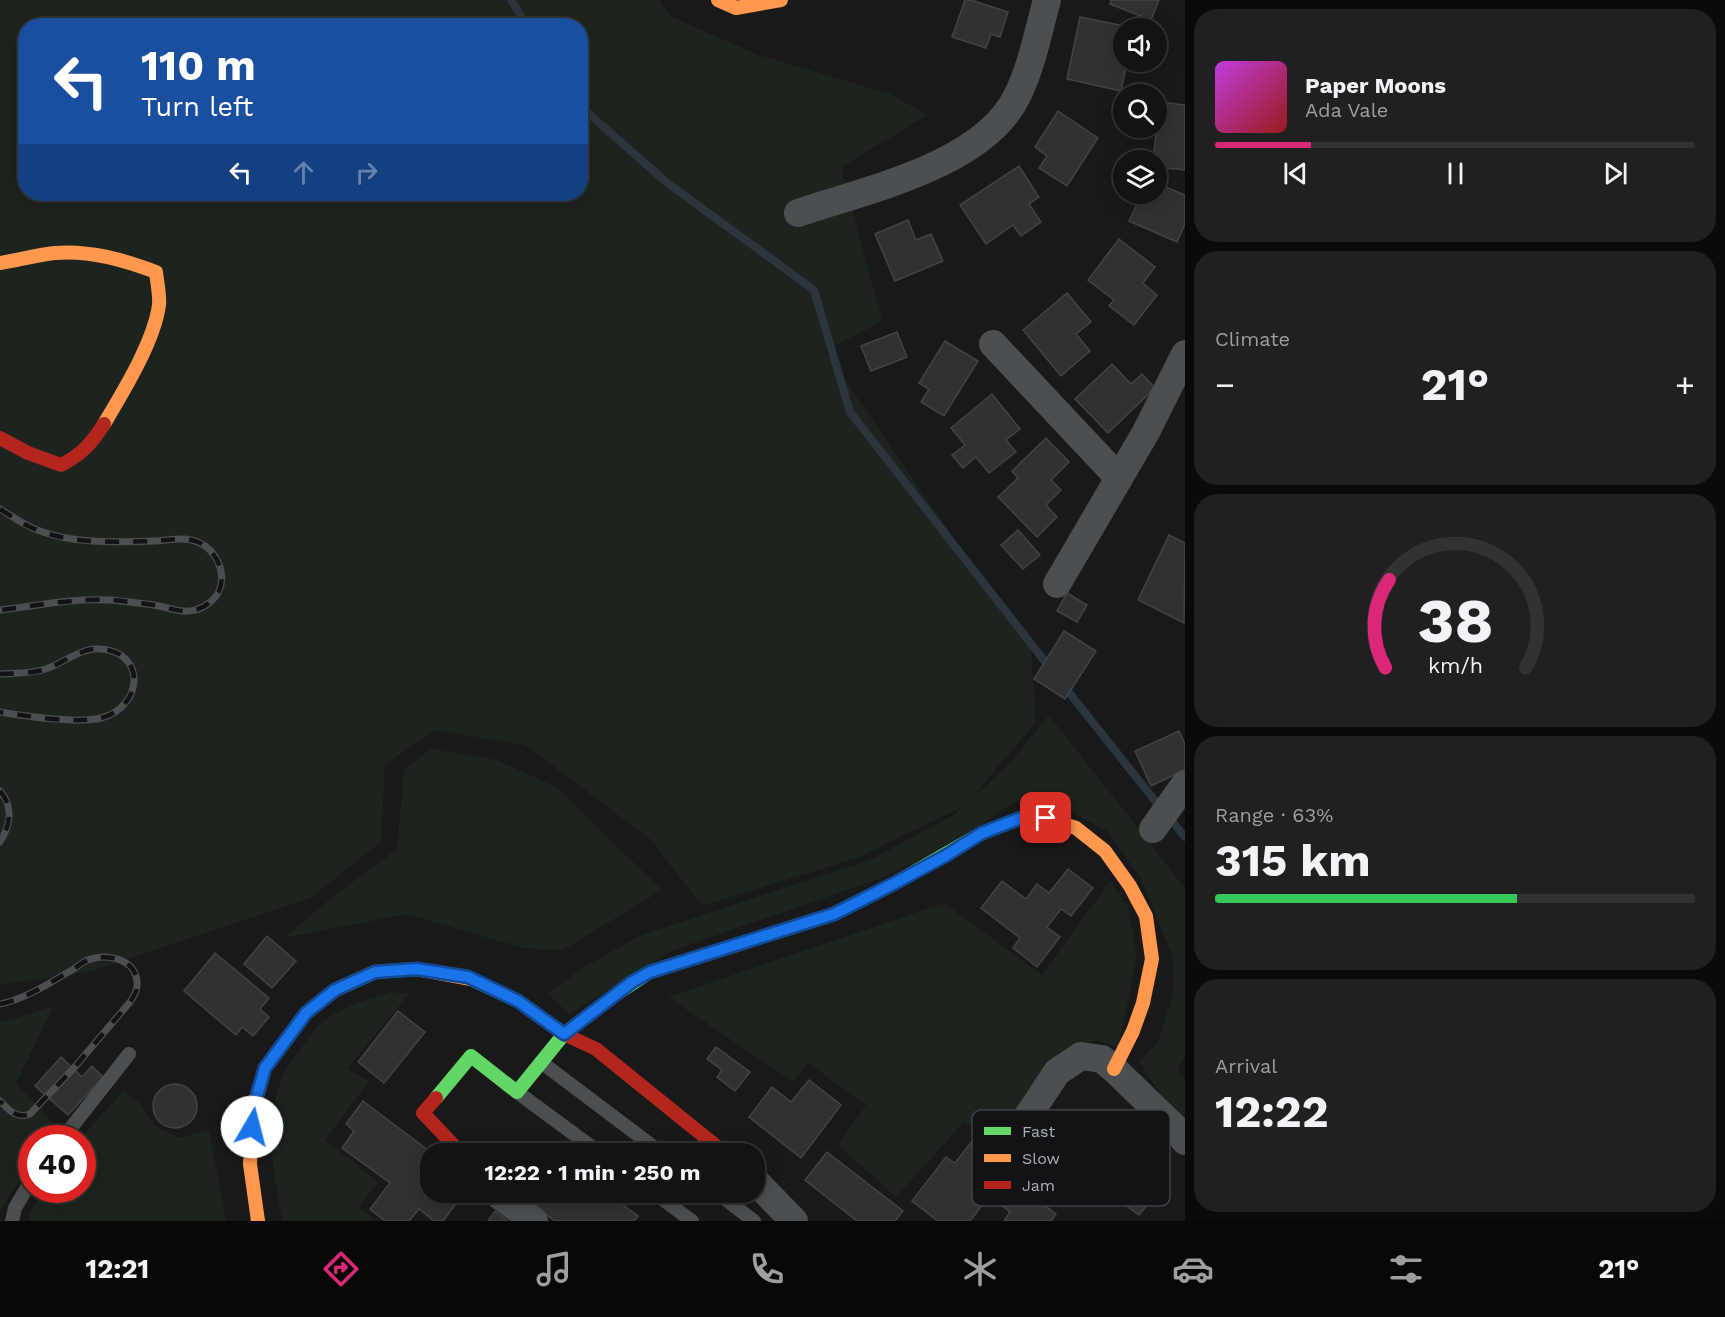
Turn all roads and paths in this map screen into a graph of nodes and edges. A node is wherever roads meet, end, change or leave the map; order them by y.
1 (718, 0) edge
2 (781, 0) edge
3 (1047, 0) edge
4 (798, 213) dead end
5 (0, 263) edge
6 (993, 344) dead end
7 (1185, 354) edge
8 (0, 438) edge
9 (1119, 478) junction
10 (1056, 584) dead end
11 (1185, 784) edge
12 (1153, 829) dead end
13 (564, 1034) junction
14 (129, 1054) dead end
15 (541, 1062) junction
16 (1114, 1069) junction
17 (516, 1092) junction
18 (1032, 1110) edge
19 (1156, 1110) edge
20 (1170, 1123) edge
21 (73, 1125) edge
22 (1185, 1141) edge
23 (452, 1143) edge
24 (585, 1143) edge
25 (648, 1143) edge
26 (712, 1143) edge
27 (765, 1191) edge
28 (18, 1203) edge
29 (510, 1203) edge
30 (668, 1203) edge
31 (730, 1203) edge
32 (12, 1221) edge
33 (258, 1221) edge
34 (534, 1221) edge
35 (692, 1221) edge
36 (754, 1221) edge
37 (794, 1221) edge

1 - 2 street
3 - 4 street
5 - 8 street
6 - 9 street
7 - 9 street
9 - 10 street
11 - 12 street
13 - 15 street
13 - 16 street
13 - 26 street
13 - 33 street
14 - 21 lane
15 - 17 street
15 - 25 lane
16 - 18 street
16 - 19 street
17 - 23 street
17 - 24 lane
20 - 22 street
27 - 37 street
28 - 32 lane
29 - 34 street
30 - 35 lane
31 - 36 lane

